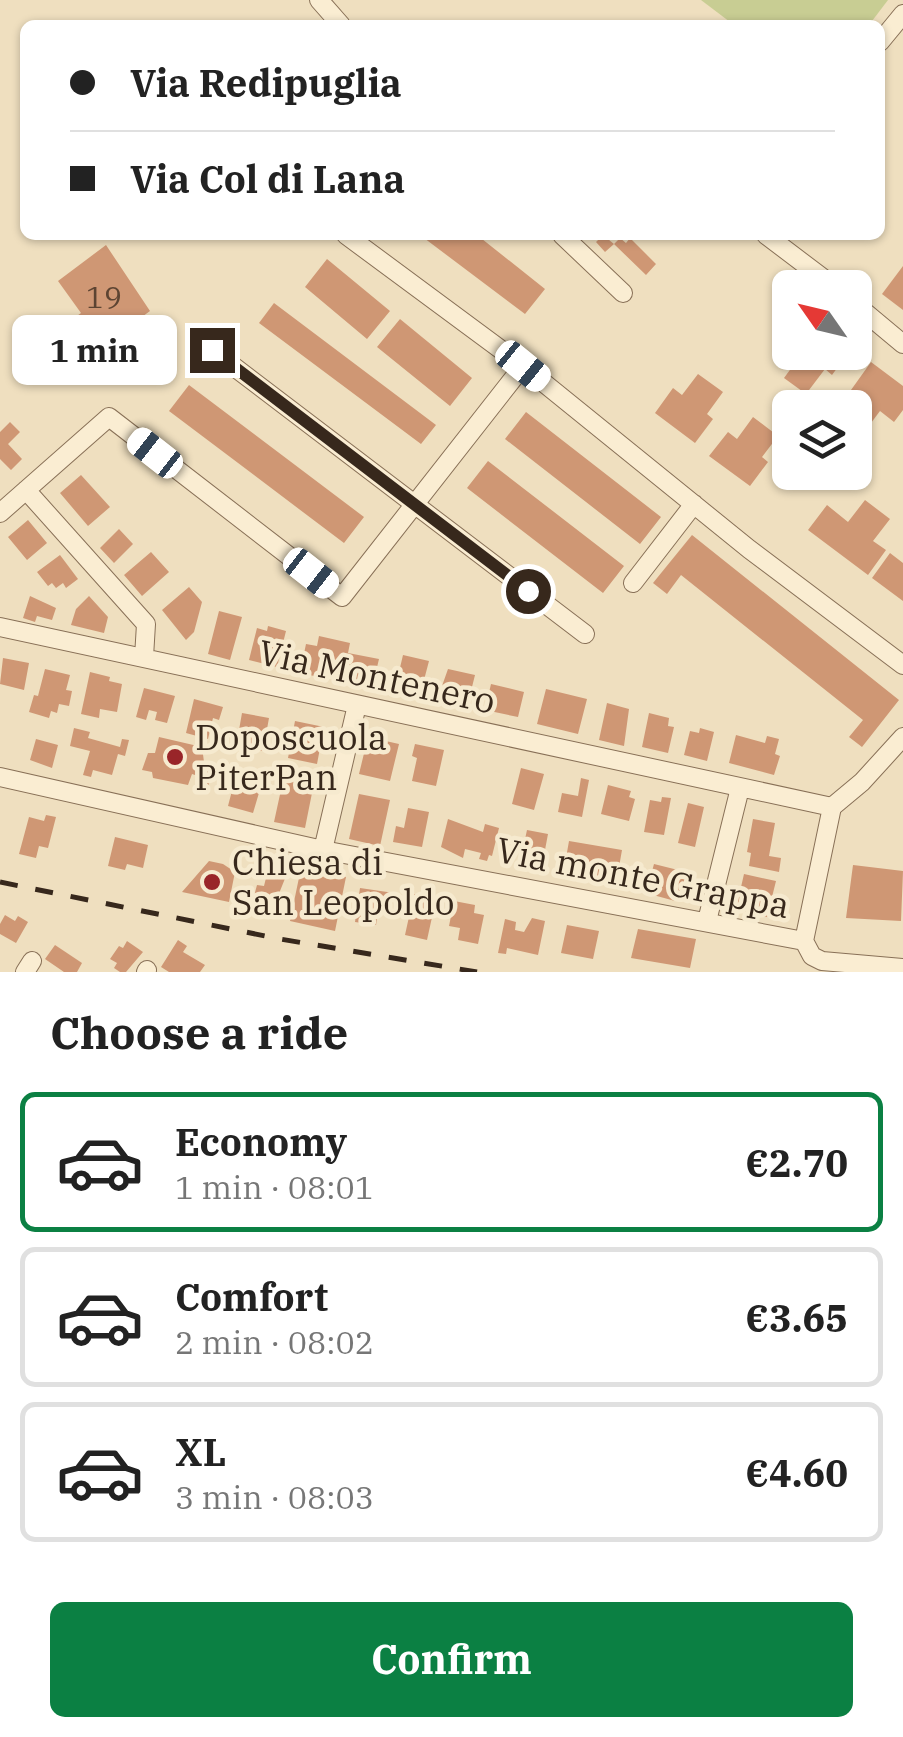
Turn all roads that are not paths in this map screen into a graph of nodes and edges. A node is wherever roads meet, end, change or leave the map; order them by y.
1 (320, 0) edge
2 (903, 14) edge
3 (337, 20) edge
4 (885, 36) edge
5 (353, 240) edge
6 (567, 240) edge
7 (773, 240) edge
8 (812, 270) edge
9 (623, 293) dead end
10 (872, 318) edge
11 (903, 344) edge
12 (212, 350) dead end
13 (523, 366) junction
14 (26, 490) junction
15 (694, 504) junction
16 (416, 506) junction
17 (0, 513) edge
18 (632, 583) dead end
19 (0, 627) edge
20 (585, 634) dead end
21 (144, 657) junction
22 (903, 665) edge
23 (358, 705) junction
24 (903, 737) edge
25 (0, 777) edge
26 (740, 788) junction
27 (832, 806) junction
28 (324, 850) junction
29 (708, 920) junction
30 (804, 941) junction
31 (903, 968) edge

1 - 3 street
2 - 4 street
5 - 13 street
6 - 9 street
7 - 8 street
10 - 11 street
12 - 16 street
13 - 15 street
13 - 16 street
14 - 16 street
14 - 17 street
14 - 21 street
15 - 18 street
15 - 22 street
16 - 20 street
19 - 21 street, Via Montenero
21 - 23 street, Via Montenero
23 - 26 street, Via Montenero
23 - 28 street
24 - 27 street
25 - 28 street, Via monte Grappa
26 - 27 street, Via Montenero
26 - 29 street
27 - 30 street
28 - 29 street, Via monte Grappa
29 - 30 street, Via monte Grappa
30 - 31 street, Via monte Grappa

